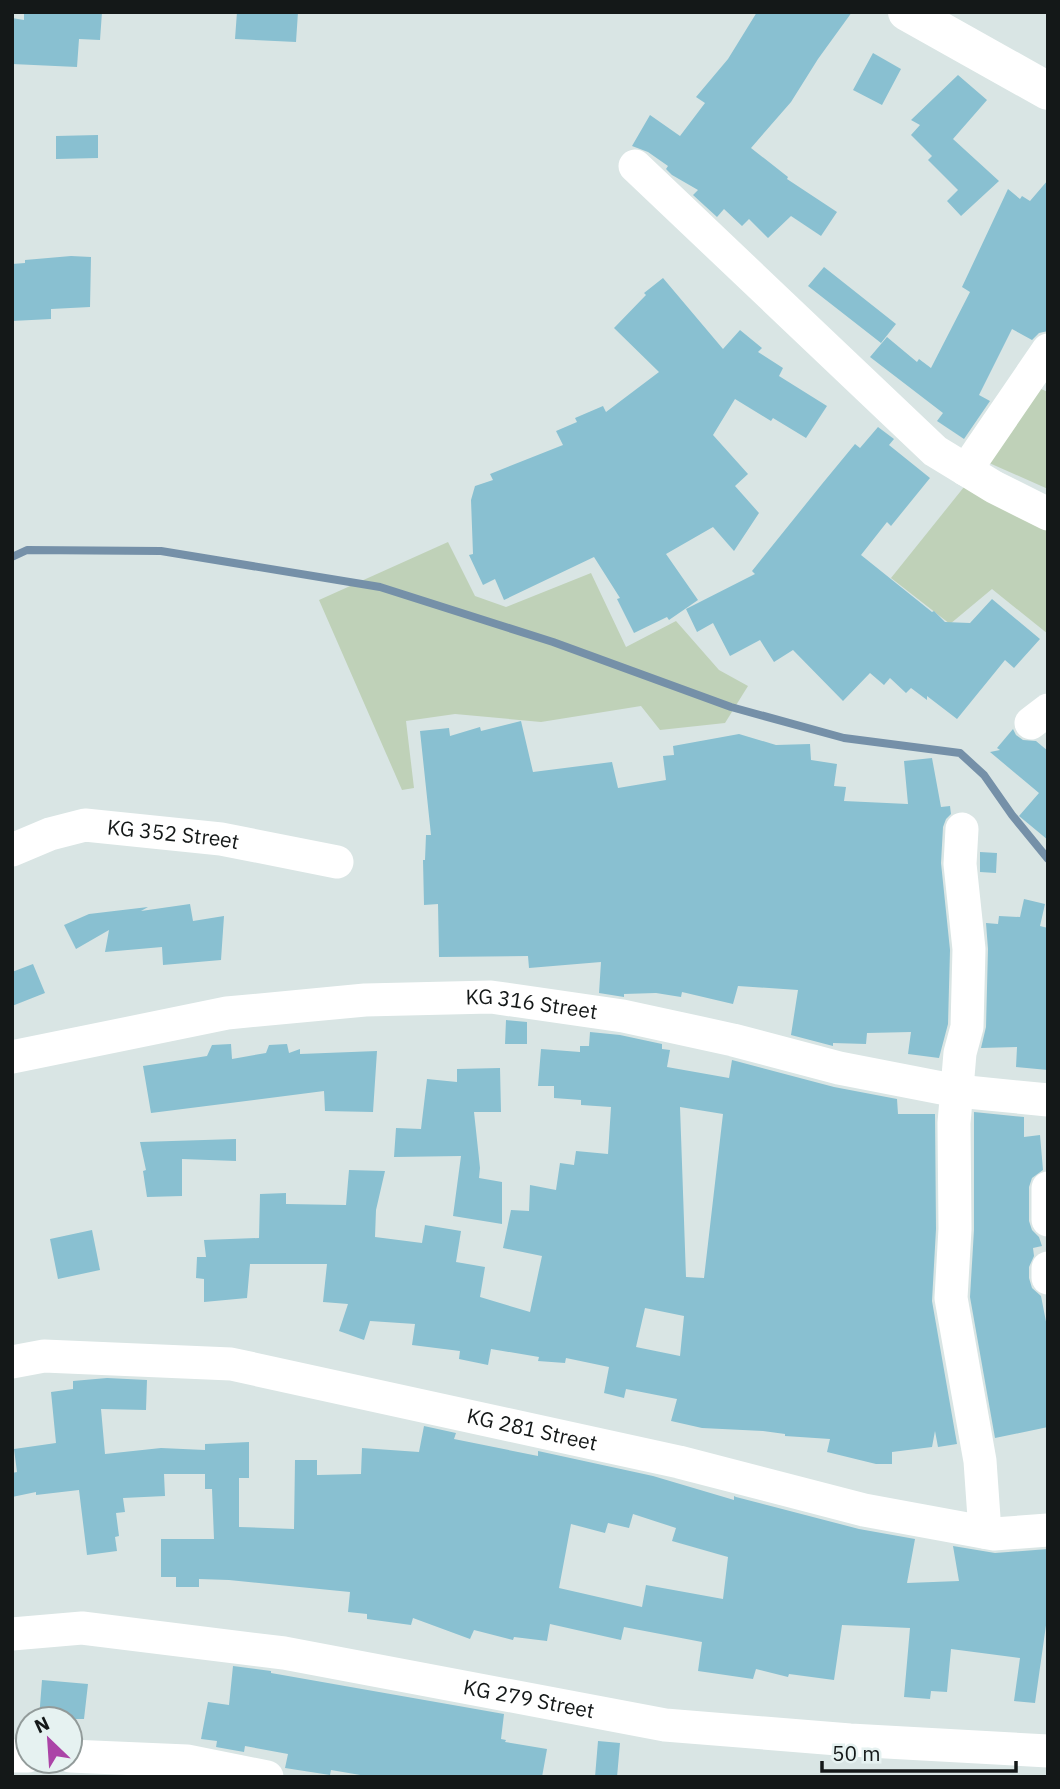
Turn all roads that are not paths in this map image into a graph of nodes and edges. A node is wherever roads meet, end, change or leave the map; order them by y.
1 (907, 12) edge
2 (1048, 90) edge
3 (635, 166) dead end
4 (1048, 349) edge
5 (966, 470) junction
6 (1048, 514) edge
7 (962, 829) dead end
8 (12, 850) edge
9 (337, 862) dead end
10 (12, 1057) edge
11 (957, 1091) junction
12 (1048, 1100) edge
13 (1048, 1188) edge
14 (1048, 1220) edge
15 (1048, 1268) edge
16 (1048, 1278) edge
17 (12, 1363) edge
18 (1048, 1530) edge
19 (985, 1532) junction
20 (12, 1634) edge
21 (1048, 1751) edge
22 (84, 1758) edge
23 (187, 1769) edge
24 (267, 1777) edge

1 - 2 main road
3 - 5 street
4 - 5 street
5 - 6 street
7 - 11 street
8 - 9 street, KG 352 Street
10 - 11 street, KG 316 Street
11 - 12 street, KG 316 Street
11 - 19 street
13 - 14 street
15 - 16 street
17 - 19 street, KG 281 Street
18 - 19 street, KG 281 Street
20 - 21 street, KG 279 Street
22 - 23 street
23 - 24 street

